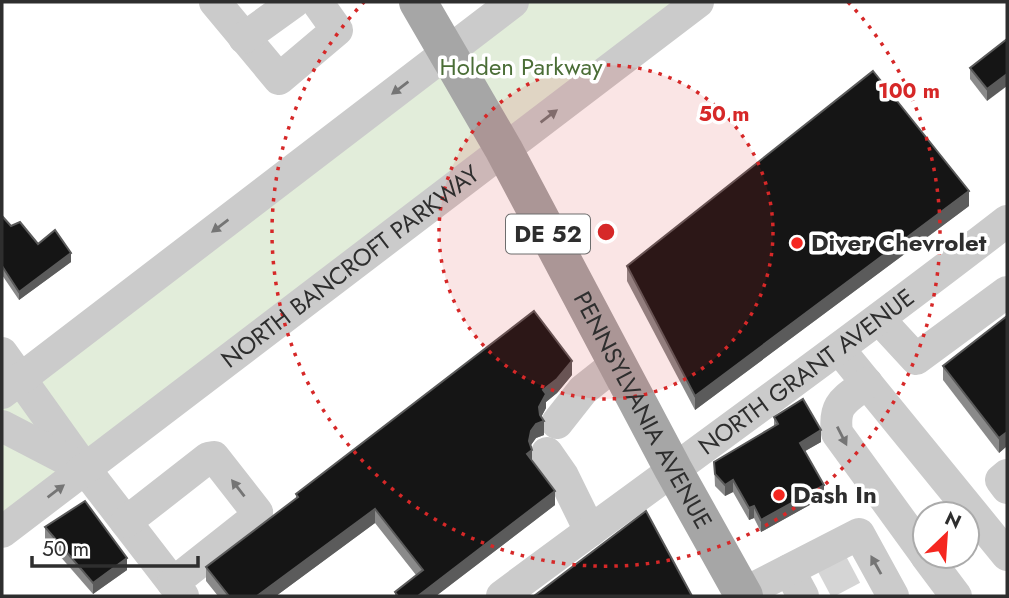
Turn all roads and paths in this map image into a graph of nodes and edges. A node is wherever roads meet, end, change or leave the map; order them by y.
1 (215, 2) edge
2 (294, 2) edge
3 (317, 2) edge
4 (418, 2) edge
5 (513, 2) edge
6 (698, 2) edge
7 (244, 37) junction
8 (446, 53) junction
9 (504, 150) junction
10 (1007, 221) edge
11 (1007, 292) edge
12 (880, 320) junction
13 (839, 349) junction
14 (2, 353) edge
15 (617, 363) junction
16 (867, 383) junction
17 (12, 386) edge
18 (558, 424) dead end
19 (2, 426) edge
20 (547, 453) dead end
21 (673, 468) junction
22 (85, 469) junction
23 (1007, 475) edge
24 (1007, 488) edge
25 (126, 522) junction
26 (590, 531) junction
27 (2, 532) edge
28 (911, 534) edge
29 (1007, 555) edge
30 (937, 570) edge
31 (796, 583) edge
32 (178, 592) edge
33 (743, 595) edge
34 (502, 596) edge
35 (892, 596) edge
36 (956, 596) edge

1 - 7 street
2 - 7 street
3 - 7 street
4 - 8 main road, PENNSYLVANIA AVENUE / DE 52
5 - 8 street
9 -> 6 street, NORTH BANCROFT PARKWAY
8 - 9 main road, PENNSYLVANIA AVENUE / DE 52
8 -> 17 street
9 - 15 main road, PENNSYLVANIA AVENUE / DE 52
9 - 22 street, NORTH BANCROFT PARKWAY
10 - 12 street, NORTH GRANT AVENUE
11 - 12 street
12 - 13 street, NORTH GRANT AVENUE
13 - 16 street
13 - 21 street, NORTH GRANT AVENUE
14 - 17 street
15 - 18 street
15 - 21 main road, PENNSYLVANIA AVENUE / DE 52
16 -> 28 street
16 - 29 street
17 - 22 street
19 - 22 street
20 - 26 street
21 - 26 street, NORTH GRANT AVENUE
21 - 33 main road, PENNSYLVANIA AVENUE / DE 52
22 - 25 street
27 -> 22 street, NORTH BANCROFT PARKWAY
23 - 24 street
25 - 32 street
32 -> 25 street
26 - 34 street, NORTH GRANT AVENUE
30 - 36 street
31 - 33 street
35 -> 31 street

